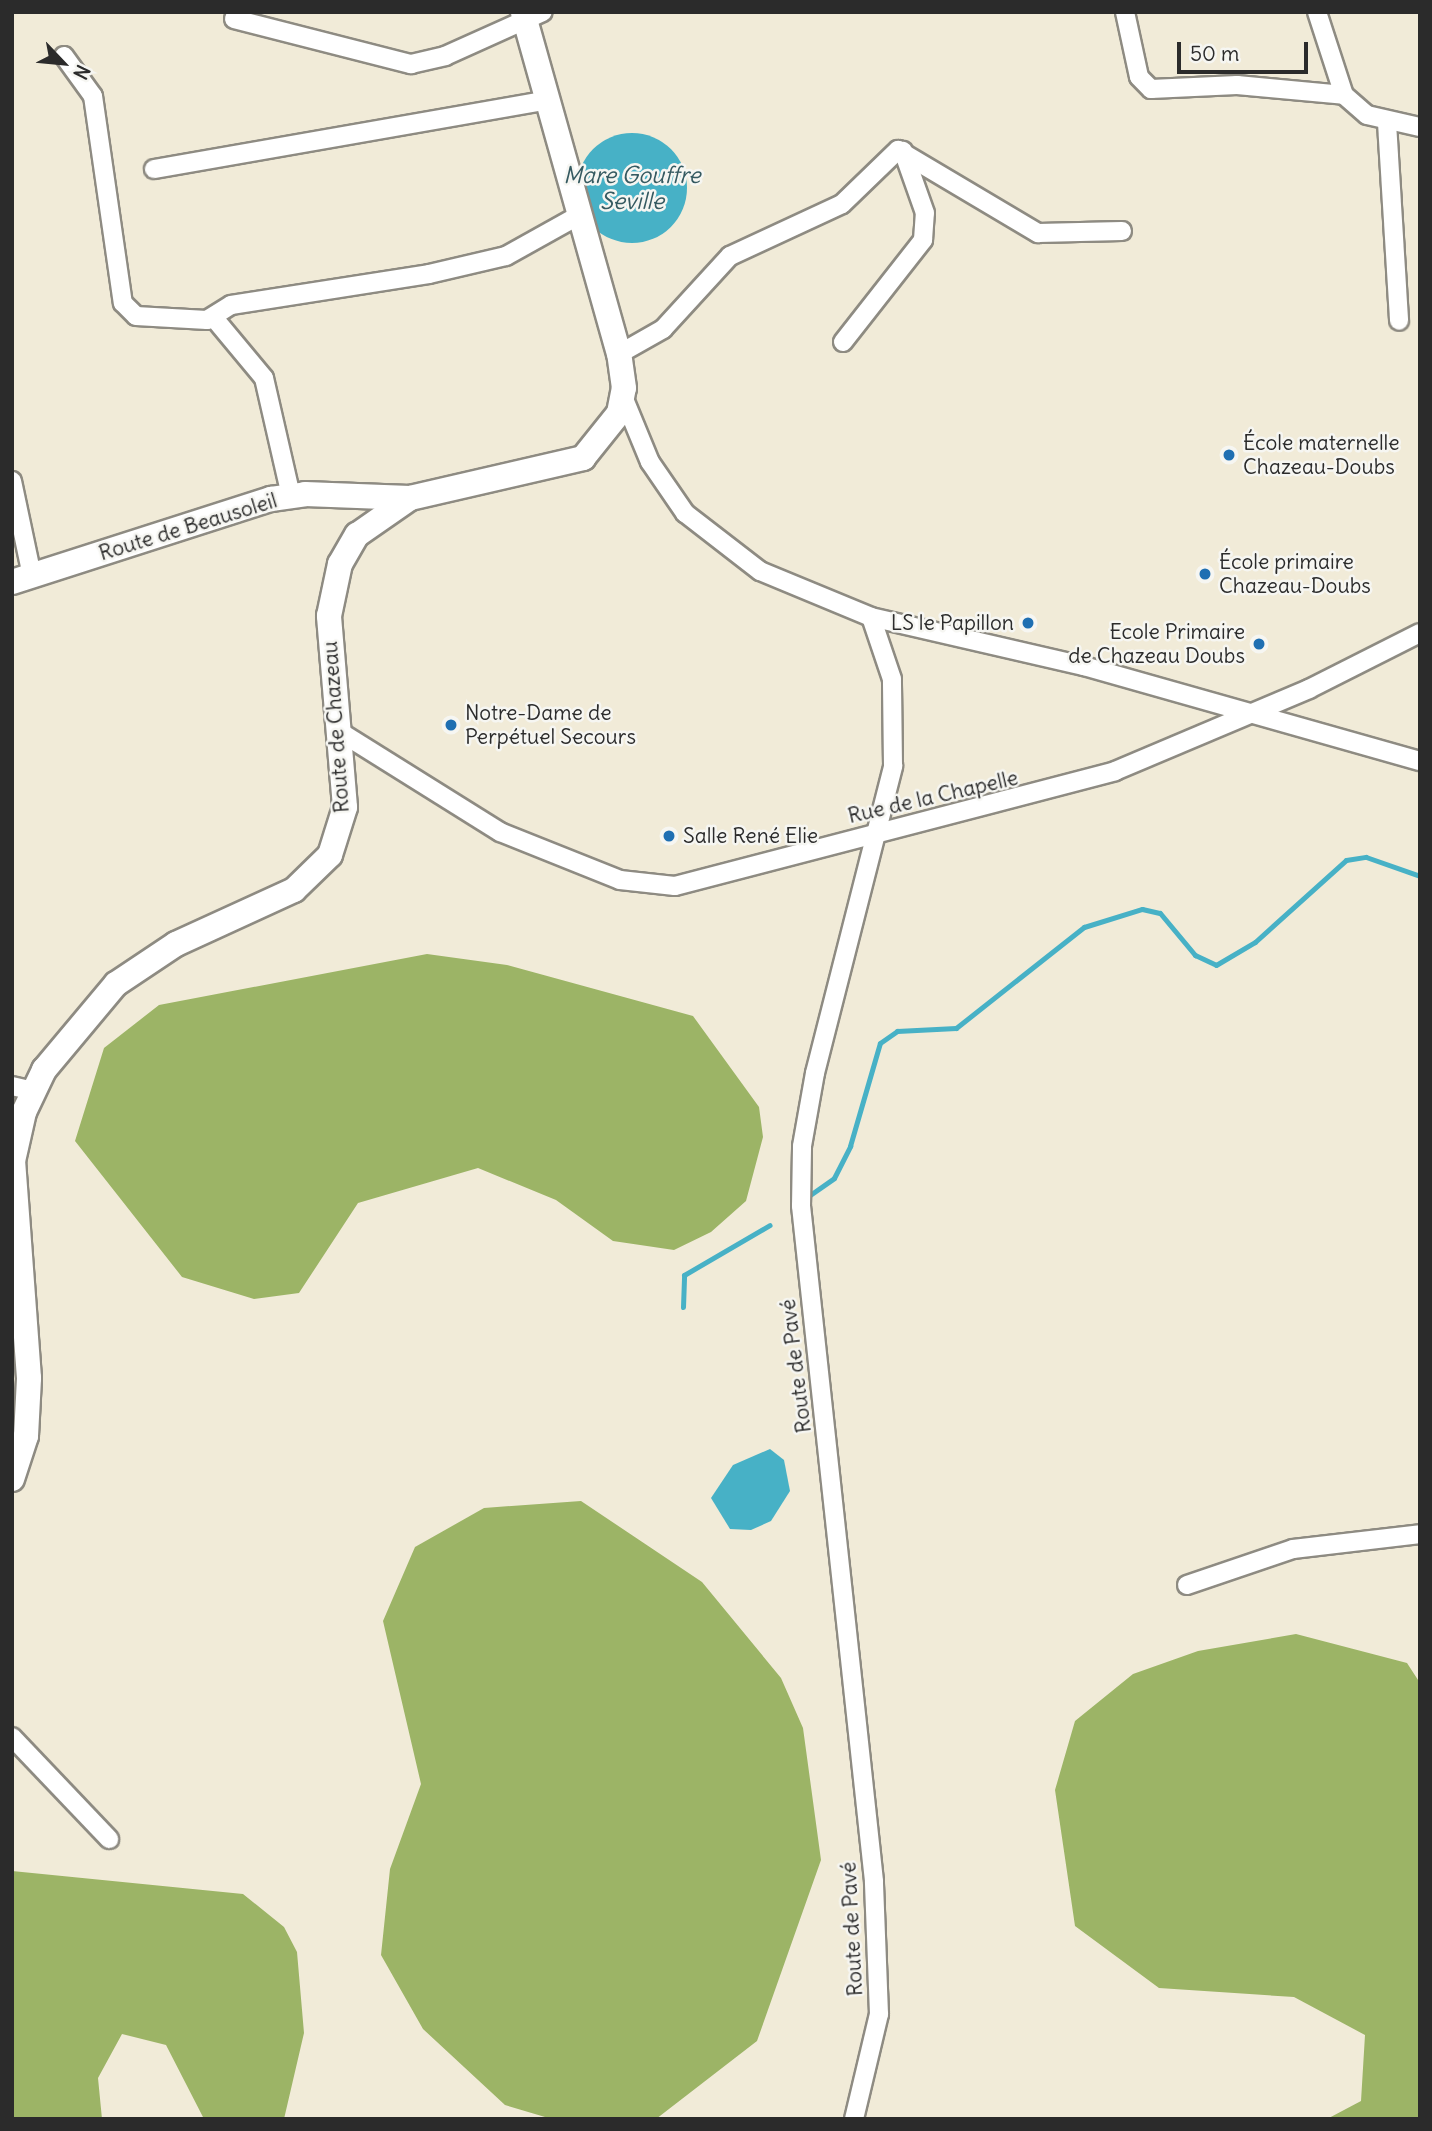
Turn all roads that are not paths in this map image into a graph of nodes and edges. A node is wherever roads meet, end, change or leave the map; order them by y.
1 (1125, 12) edge
2 (1317, 12) edge
3 (531, 16) edge
4 (234, 19) dead end
5 (64, 56) dead end
6 (1344, 95) junction
7 (545, 101) junction
8 (1387, 124) junction
9 (1420, 127) edge
10 (903, 151) junction
11 (154, 169) dead end
12 (576, 217) junction
13 (1122, 231) dead end
14 (214, 318) junction
15 (1399, 321) dead end
16 (843, 342) dead end
17 (619, 354) junction
18 (624, 399) junction
19 (12, 481) edge
20 (291, 496) junction
21 (410, 498) junction
22 (22, 579) edge
23 (871, 617) junction
24 (1420, 633) edge
25 (1248, 711) junction
26 (340, 732) junction
27 (1420, 761) edge
28 (877, 832) junction
29 (23, 1088) edge
30 (12, 1479) edge
31 (1420, 1534) edge
32 (1187, 1585) dead end
33 (12, 1737) edge
34 (109, 1839) dead end
35 (853, 2119) edge

1 - 6 street
2 - 6 street
3 - 4 street
3 - 7 main road
5 - 14 street
6 - 8 street
7 - 11 street
7 - 12 main road
8 - 9 street
8 - 15 street
10 - 13 street
10 - 16 street
10 - 17 street
12 - 14 street
12 - 17 main road
14 - 20 street
17 - 18 main road
18 - 21 main road, Route de Chazeau
18 - 23 street
19 - 22 street
20 - 21 main road, Route de Beausoleil
20 - 22 main road, Route de Beausoleil
21 - 26 main road, Route de Chazeau
23 - 25 street
23 - 28 street, Route de Pavé
24 - 25 street, Rue de la Chapelle
25 - 27 street
25 - 28 street, Rue de la Chapelle
26 - 28 street, Rue de la Chapelle
26 - 29 main road, Route de Chazeau
28 - 35 street, Route de Pavé
29 - 30 main road, Route de Chazeau
31 - 32 street
33 - 34 street

